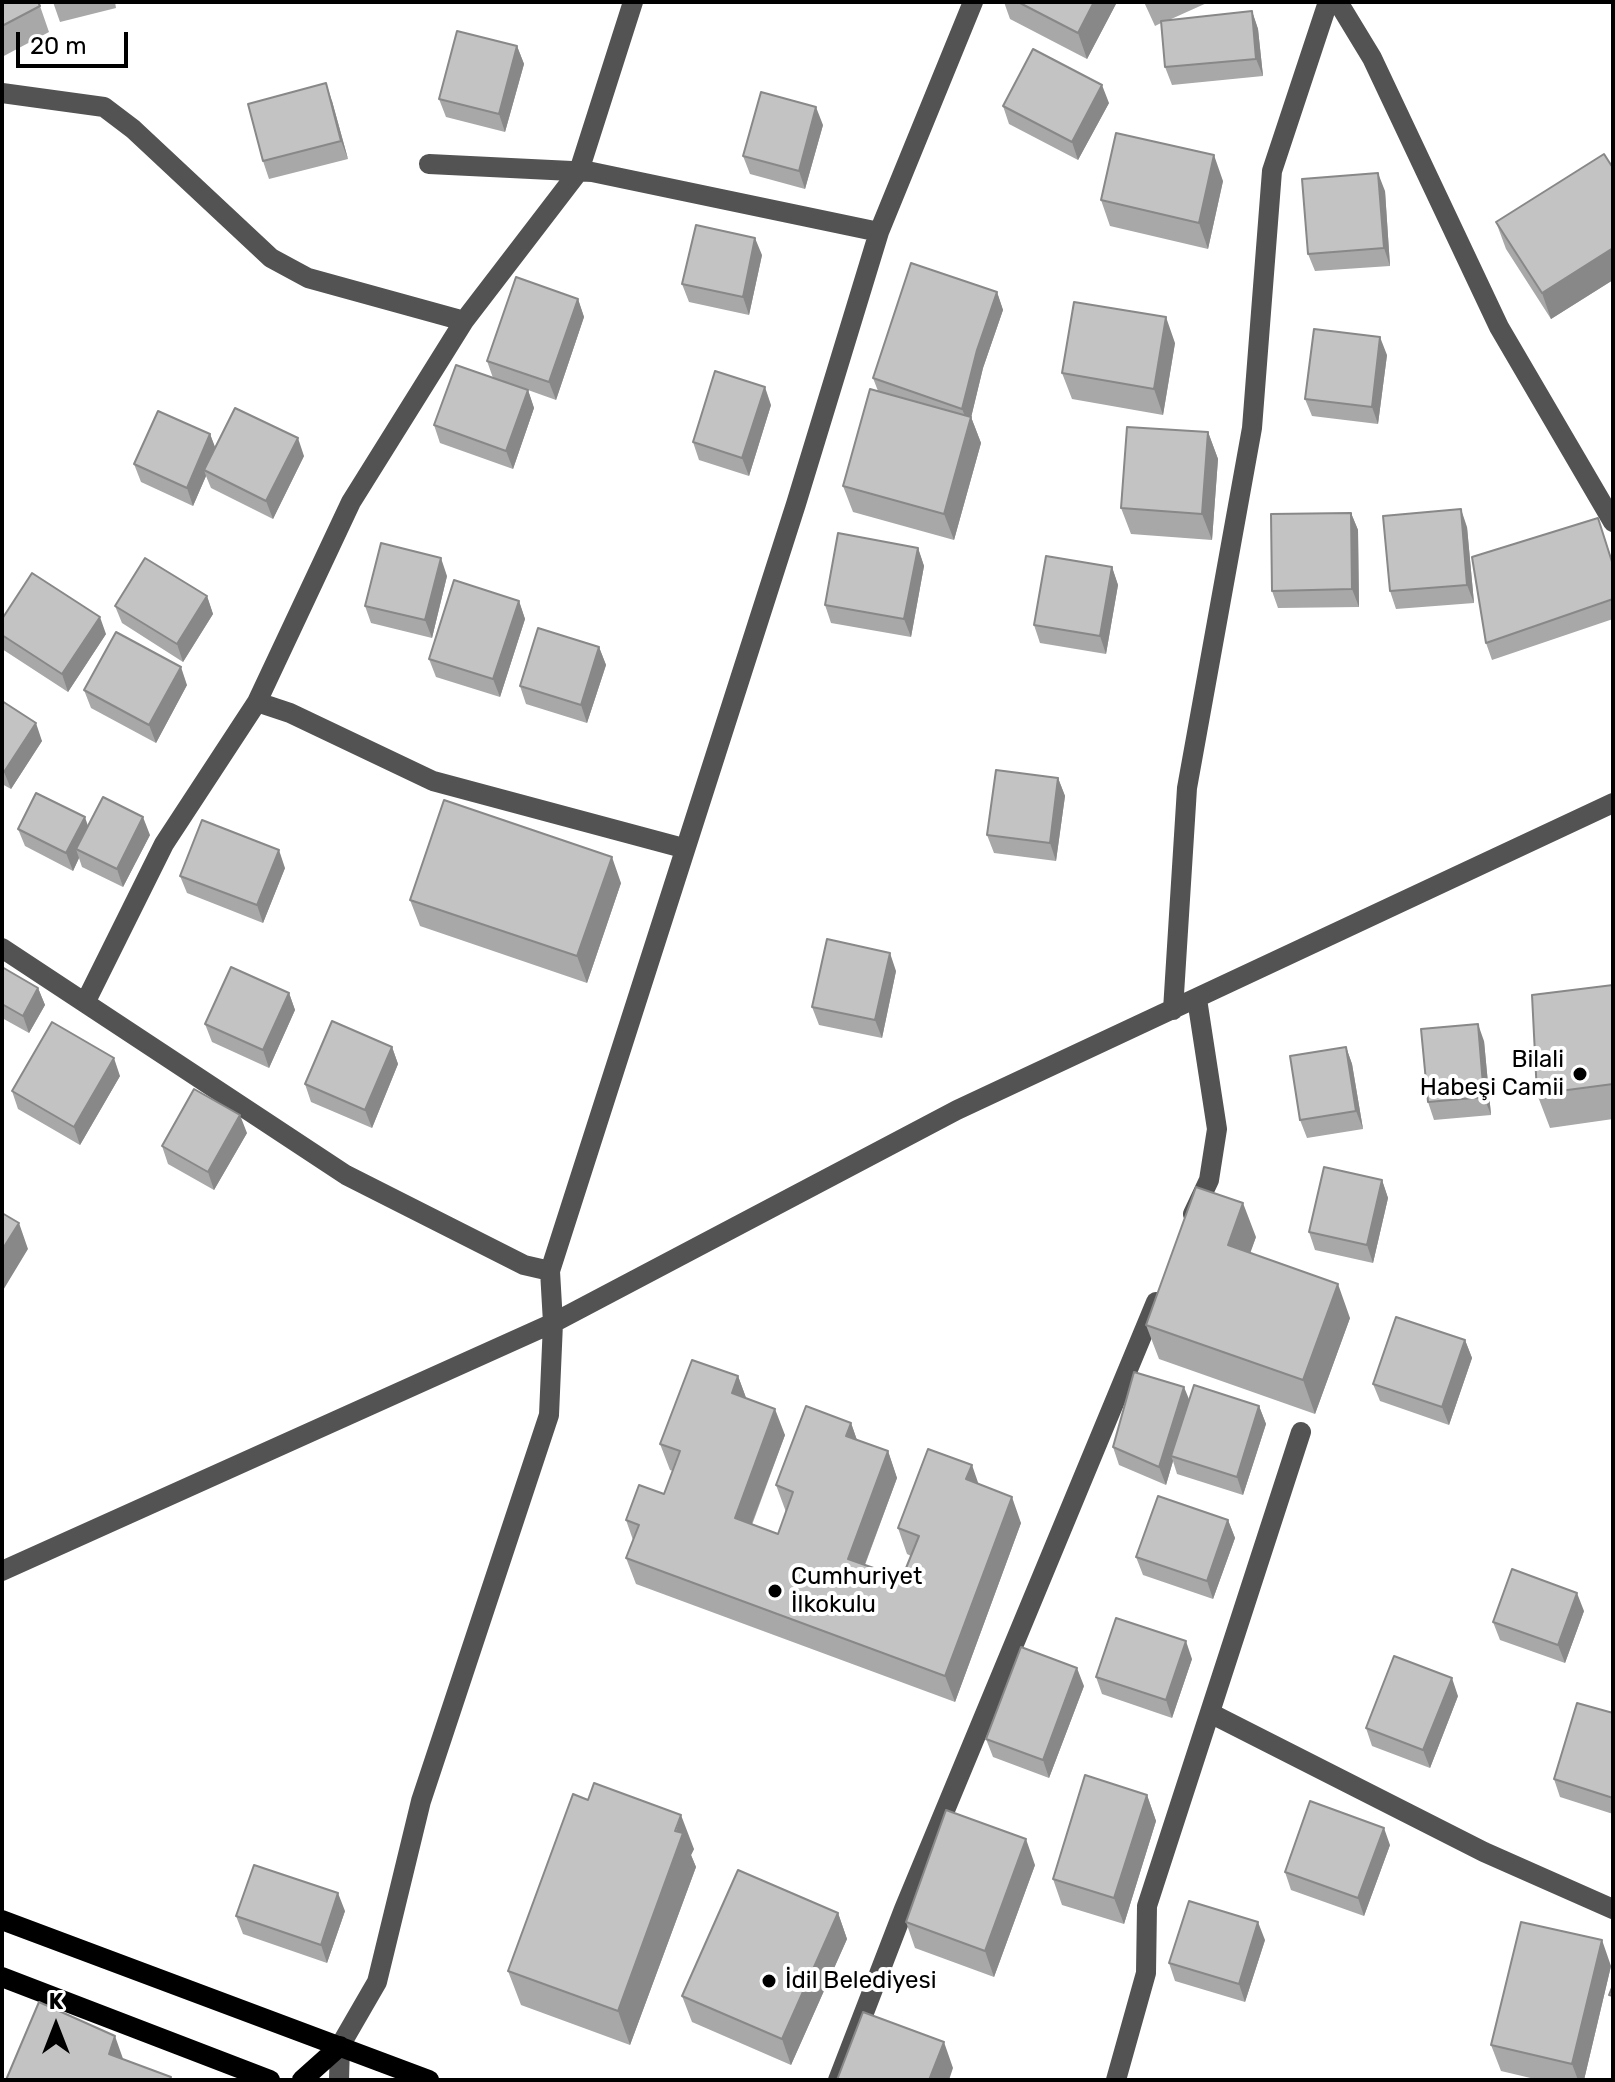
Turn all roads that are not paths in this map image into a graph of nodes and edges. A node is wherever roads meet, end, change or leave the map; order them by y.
1 (633, 2) edge
2 (973, 2) edge
3 (1328, 2) edge
4 (1338, 2) edge
5 (2, 93) edge
6 (429, 164) dead end
7 (579, 171) junction
8 (879, 232) junction
9 (464, 321) junction
10 (1613, 522) edge
11 (257, 702) junction
12 (1613, 803) edge
13 (683, 848) junction
14 (2, 948) edge
15 (1197, 999) junction
16 (86, 1001) junction
17 (1173, 1010) junction
18 (1186, 1230) edge
19 (550, 1271) junction
20 (1163, 1284) edge
21 (553, 1323) junction
22 (1301, 1432) dead end
23 (2, 1571) edge
24 (1210, 1713) junction
25 (1613, 1909) edge
26 (2, 1920) edge
27 (2, 1977) edge
28 (340, 2046) junction
29 (270, 2080) edge
30 (302, 2080) edge
31 (339, 2080) edge
32 (429, 2080) edge
33 (838, 2080) edge
34 (1116, 2080) edge

1 - 7 street
2 - 8 street
3 - 17 street
4 - 10 street
5 - 9 street
6 - 7 street
7 - 8 street
7 - 9 street
8 - 13 street
9 - 11 street
11 - 13 street
11 - 16 street
12 - 15 street
13 - 19 street
14 - 16 street
15 - 17 street
15 - 18 street
16 - 19 street
17 - 21 street
19 - 21 street
20 - 33 street
21 - 23 street
21 - 28 street
22 - 24 street
24 - 25 street
24 - 34 street
26 - 28 main road
27 - 29 main road
28 - 30 main road
28 - 31 street
28 - 32 main road

